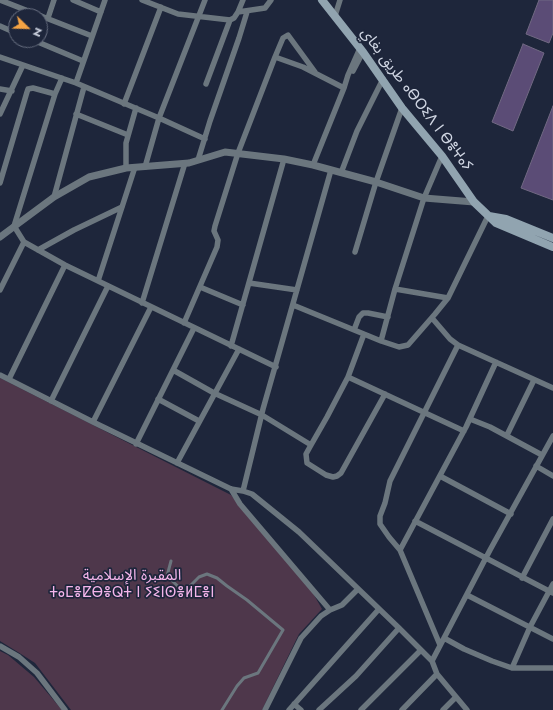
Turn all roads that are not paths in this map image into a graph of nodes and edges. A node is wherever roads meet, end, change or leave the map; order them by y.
1 (0, 0) edge
2 (54, 0) edge
3 (73, 0) edge
4 (105, 0) edge
5 (143, 0) edge
6 (205, 0) edge
7 (243, 0) edge
8 (271, 0) edge
9 (322, 0) edge
10 (340, 0) edge
11 (160, 7) junction
12 (21, 8) edge
13 (101, 12) junction
14 (238, 12) junction
15 (247, 12) junction
16 (200, 15) junction
17 (335, 16) junction
18 (48, 18) joint
19 (230, 20) junction
20 (92, 36) junction
21 (48, 46) edge
22 (362, 50) junction
23 (0, 57) edge
24 (275, 57) junction
25 (83, 61) junction
26 (23, 65) junction
27 (317, 74) junction
28 (62, 78) junction
29 (383, 79) junction
30 (76, 83) junction
31 (206, 84) dead end
32 (84, 86) junction
33 (344, 88) junction
34 (0, 89) edge
35 (12, 91) junction
36 (55, 94) junction
37 (124, 104) junction
38 (136, 108) junction
39 (402, 108) junction
40 (0, 114) edge
41 (76, 114) junction
42 (159, 118) junction
43 (128, 135) junction
44 (205, 139) junction
45 (238, 153) junction
46 (442, 156) junction
47 (284, 159) junction
48 (198, 160) junction
49 (185, 163) junction
50 (313, 165) junction
51 (145, 166) junction
52 (134, 167) junction
53 (126, 168) junction
54 (331, 170) junction
55 (342, 173) junction
56 (376, 182) junction
57 (0, 183) edge
58 (54, 197) junction
59 (424, 198) junction
60 (474, 202) junction
61 (122, 207) junction
62 (488, 216) junction
63 (14, 226) junction
64 (0, 237) edge
65 (553, 238) edge
66 (24, 242) junction
67 (553, 247) edge
68 (38, 250) junction
69 (355, 252) dead end
70 (65, 265) junction
71 (98, 281) junction
72 (249, 283) junction
73 (108, 286) junction
74 (200, 287) junction
75 (395, 289) junction
76 (0, 290) edge
77 (297, 290) junction
78 (448, 298) junction
79 (142, 302) junction
80 (293, 304) junction
81 (243, 305) junction
82 (151, 307) junction
83 (388, 317) junction
84 (432, 318) junction
85 (184, 323) junction
86 (194, 328) junction
87 (354, 330) junction
88 (364, 334) junction
89 (381, 341) junction
90 (458, 345) junction
91 (231, 346) junction
92 (239, 350) junction
93 (496, 362) junction
94 (276, 367) junction
95 (173, 370) junction
96 (0, 375) edge
97 (348, 377) junction
98 (9, 379) junction
99 (534, 380) junction
100 (553, 388) edge
101 (214, 392) junction
102 (386, 394) junction
103 (158, 399) junction
104 (51, 400) junction
105 (424, 412) junction
106 (262, 415) junction
107 (470, 419) junction
108 (199, 421) junction
109 (93, 422) junction
110 (464, 431) junction
111 (507, 435) junction
112 (553, 436) edge
113 (136, 444) junction
114 (311, 444) junction
115 (542, 455) junction
116 (177, 464) junction
117 (536, 466) junction
118 (440, 476) junction
119 (553, 476) edge
120 (231, 489) junction
121 (243, 491) junction
122 (511, 514) junction
123 (415, 521) junction
124 (552, 521) edge
125 (400, 550) junction
126 (486, 559) junction
127 (172, 562) dead end
128 (522, 578) junction
129 (553, 584) edge
130 (358, 589) junction
131 (551, 592) edge
132 (467, 595) junction
133 (379, 609) junction
134 (330, 610) junction
135 (530, 627) junction
136 (399, 628) junction
137 (444, 638) junction
138 (553, 639) edge
139 (440, 645) junction
140 (0, 646) edge
141 (422, 650) junction
142 (432, 661) junction
143 (512, 668) junction
144 (553, 668) edge
145 (437, 674) junction
146 (456, 697) junction
147 (294, 704) junction
148 (65, 710) edge
149 (222, 710) edge
150 (265, 710) edge
151 (289, 710) edge
152 (301, 710) edge
153 (319, 710) edge
154 (361, 710) edge
155 (402, 710) edge
156 (443, 710) edge
157 (467, 710) edge

1 - 12 street
2 - 18 street
3 - 13 street
4 - 13 street
5 - 11 street
6 - 16 street
7 - 14 street
8 - 15 street
9 - 17 main road, طريق بغاي ⴰⴱⵔⵉⴷ ⵏ ⴱⴻⵖⴰⵢ
10 - 17 street
11 - 16 street
11 - 37 street
13 - 20 street
14 - 15 street
14 - 19 street
15 - 44 street
16 - 19 street
16 - 42 street
17 - 22 main road, طريق بغاي ⴰⴱⵔⵉⴷ ⵏ ⴱⴻⵖⴰⵢ
18 - 20 street
19 - 31 street
20 - 25 street
21 - 25 street
22 - 29 main road, طريق بغاي ⴰⴱⵔⵉⴷ ⵏ ⴱⴻⵖⴰⵢ
22 - 33 street
23 - 26 street
24 - 27 street
24 - 27 street
24 - 45 street
25 - 30 street
26 - 28 street
26 - 35 street
27 - 33 street
28 - 30 street
28 - 36 street
29 - 39 main road, طريق بغاي ⴰⴱⵔⵉⴷ ⵏ ⴱⴻⵖⴰⵢ
29 - 55 street
30 - 32 street
32 - 37 street
32 - 41 street
33 - 50 street
34 - 35 street
35 - 40 street
36 - 57 street
36 - 63 street
37 - 38 street
38 - 42 street
38 - 43 street
39 - 46 main road, طريق بغاي ⴰⴱⵔⵉⴷ ⵏ ⴱⴻⵖⴰⵢ
39 - 56 street
41 - 43 street
41 - 58 street
42 - 44 street
42 - 51 street
43 - 53 street
44 - 48 street
45 - 47 street
45 - 48 street
45 - 74 street
46 - 59 street
46 - 60 main road, طريق بغاي ⴰⴱⵔⵉⴷ ⵏ ⴱⴻⵖⴰⵢ
47 - 50 street
47 - 72 street
48 - 49 street
49 - 51 street
49 - 79 street
50 - 54 street
51 - 52 street
52 - 53 street
52 - 61 street
53 - 58 street
54 - 55 street
54 - 77 street
55 - 56 street
56 - 59 street
56 - 69 street
58 - 63 street
59 - 60 street
59 - 75 street
60 - 62 main road, طريق بغاي ⴰⴱⵔⵉⴷ ⵏ ⴱⴻⵖⴰⵢ
61 - 68 street
61 - 71 street
62 - 65 main road
62 - 67 main road, طريق بغاي ⴰⴱⵔⵉⴷ ⵏ ⴱⴻⵖⴰⵢ
62 - 78 street
63 - 64 street
63 - 66 street
66 - 68 street
66 - 76 street
68 - 70 street
70 - 71 street
70 - 98 street
71 - 73 street
72 - 77 street
72 - 81 street
73 - 79 street
73 - 104 street
74 - 81 street
74 - 85 street
75 - 78 street
75 - 83 street
77 - 80 street
78 - 84 street
79 - 82 street
80 - 87 street
80 - 94 street
81 - 91 street
82 - 85 street
82 - 109 street
83 - 87 street
83 - 89 street
84 - 89 street
84 - 90 street
85 - 86 street
86 - 91 street
86 - 95 street
87 - 88 street
88 - 89 street
88 - 97 street
90 - 93 street
90 - 105 street
91 - 92 street
92 - 94 street
92 - 101 street
93 - 99 street
93 - 107 street
94 - 106 street
95 - 101 street
95 - 103 street
96 - 98 street
97 - 102 street
97 - 114 street
98 - 104 street
99 - 100 street
99 - 111 street
101 - 106 street
101 - 108 street
102 - 105 street
102 - 114 street
103 - 108 street
103 - 113 street
104 - 109 street
105 - 110 street
105 - 125 street
106 - 114 street
106 - 121 street
107 - 110 street
107 - 111 street
108 - 116 street
109 - 113 street
110 - 118 street
111 - 115 street
112 - 115 street
113 - 116 street
115 - 117 street
116 - 120 street
117 - 119 street
117 - 122 street
118 - 122 street
118 - 123 street
120 - 121 street
120 - 134 street
121 - 130 street
122 - 126 street
123 - 125 street
123 - 126 street
124 - 128 street
125 - 139 street
126 - 128 street
126 - 132 street
127 - 149 lane
128 - 131 street
129 - 131 street
130 - 133 street
130 - 134 street
131 - 135 street
132 - 135 street
132 - 137 street
133 - 136 street
133 - 147 street
134 - 150 street
135 - 138 street
135 - 143 street
136 - 141 street
136 - 153 street
137 - 139 street
137 - 143 street
139 - 142 street
140 - 148 street
141 - 142 street
141 - 154 street
142 - 145 street
143 - 144 street
145 - 146 street
145 - 155 street
146 - 156 street
146 - 157 street
147 - 151 street
147 - 152 street

